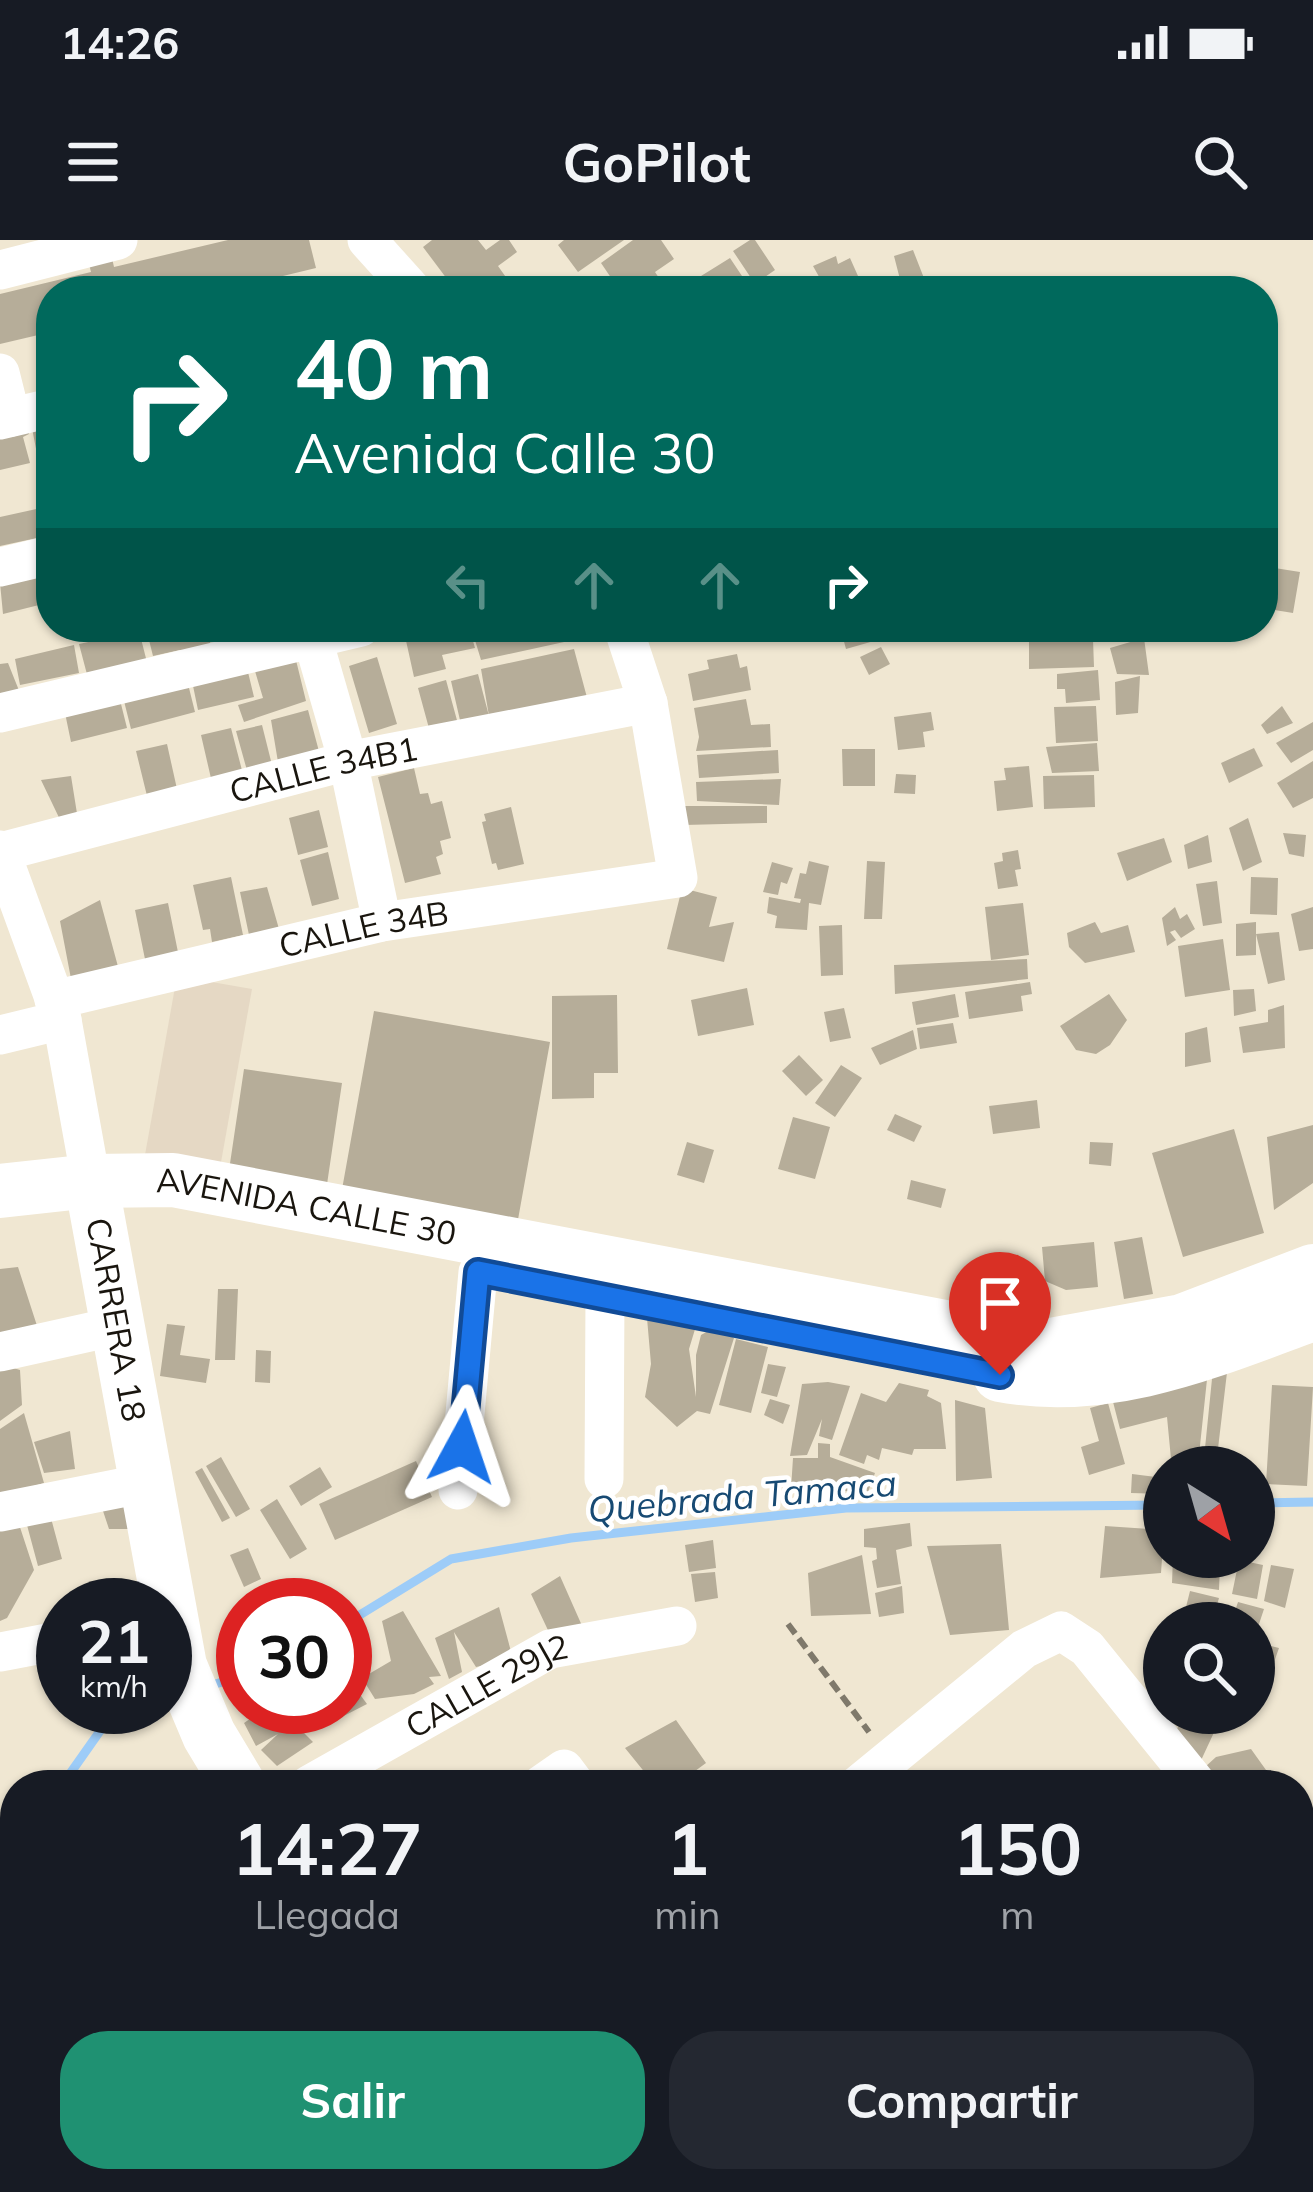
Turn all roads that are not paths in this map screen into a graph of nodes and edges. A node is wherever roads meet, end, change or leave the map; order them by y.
1 (118, 240) edge
2 (367, 240) edge
3 (0, 270) edge
4 (399, 276) edge
5 (0, 373) edge
6 (36, 411) edge
7 (6, 418) edge
8 (36, 559) edge
9 (0, 567) edge
10 (272, 642) edge
11 (289, 642) edge
12 (628, 642) edge
13 (648, 703) junction
14 (0, 713) edge
15 (348, 761) junction
16 (3, 868) edge
17 (382, 922) junction
18 (58, 1010) junction
19 (0, 1035) edge
20 (0, 1191) edge
21 (94, 1196) junction
22 (0, 1223) edge
23 (1313, 1271) edge
24 (478, 1272) junction
25 (605, 1297) junction
26 (1313, 1314) edge
27 (117, 1326) junction
28 (0, 1352) edge
29 (604, 1479) dead end
30 (146, 1484) junction
31 (458, 1490) dead end
32 (0, 1512) edge
33 (162, 1578) edge
34 (677, 1626) dead end
35 (36, 1645) edge
36 (0, 1652) edge
37 (192, 1689) edge
38 (230, 1770) edge
39 (336, 1770) edge
40 (878, 1770) edge
41 (1179, 1770) edge

1 - 3 street
2 - 4 street
5 - 7 street
6 - 7 street
8 - 9 street
10 - 14 street
11 - 15 street
12 - 13 street
13 - 15 street, CALLE 34B1
13 - 17 street, CALLE 34B
15 - 16 street, CALLE 34B1
15 - 17 street
16 - 18 street, CARRERA 18
17 - 18 street, CALLE 34B
18 - 19 street, CALLE 34B
18 - 21 street, CARRERA 18
20 - 21 main road, AVENIDA CALLE 30
21 - 22 main road, AVENIDA CALLE 30
21 - 23 main road, AVENIDA CALLE 30
21 - 24 main road, AVENIDA CALLE 30
21 - 27 main road, CARRERA 18
24 - 25 main road, AVENIDA CALLE 30
24 - 31 street
25 - 26 main road, AVENIDA CALLE 30
25 - 29 street
27 - 28 street
27 - 30 main road, CARRERA 18
30 - 32 street
30 - 33 main road, CARRERA 18
34 - 39 street, CALLE 29J2
35 - 36 street
37 - 38 main road, CARRERA 18
40 - 41 street

